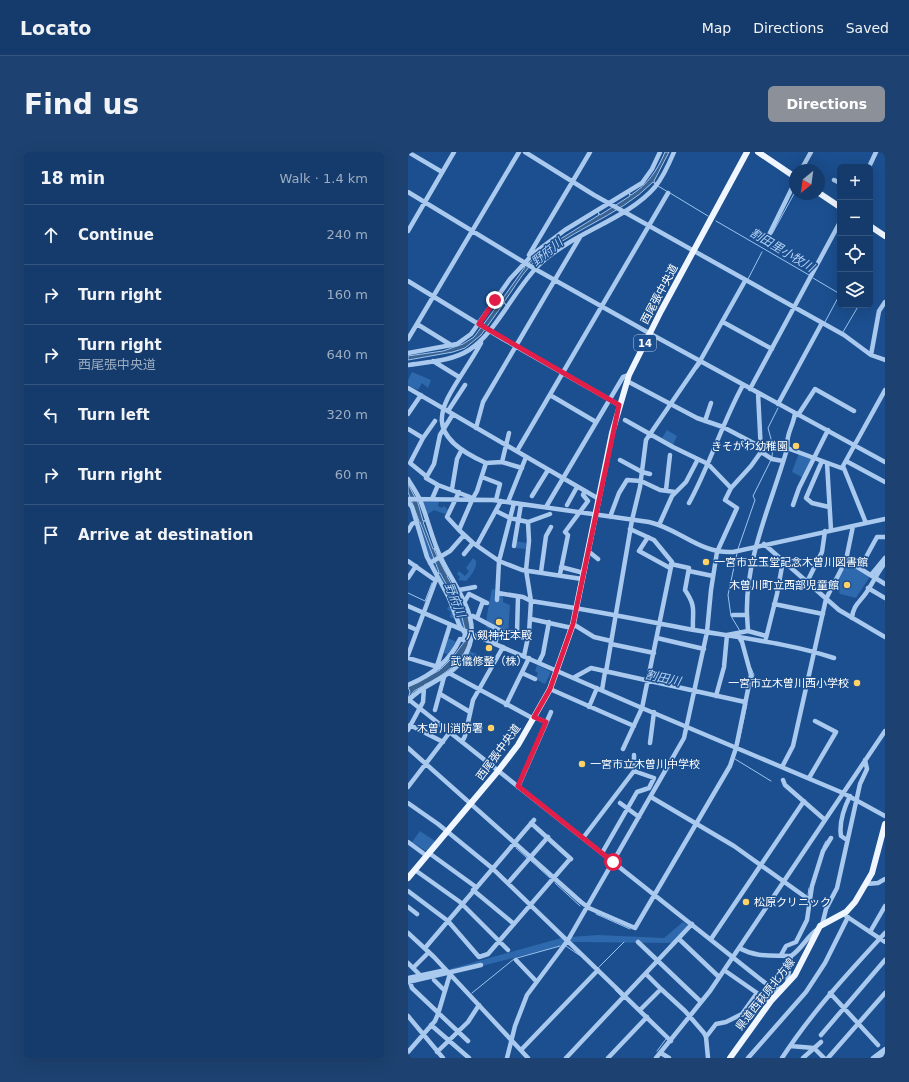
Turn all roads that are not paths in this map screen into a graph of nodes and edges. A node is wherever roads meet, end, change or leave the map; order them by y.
1 (408, 152) edge
2 (454, 152) edge
3 (519, 152) edge
4 (525, 152) edge
5 (590, 152) edge
6 (660, 152) edge
7 (674, 152) edge
8 (747, 152) edge
9 (758, 152) edge
10 (812, 152) edge
11 (876, 152) edge
12 (805, 164) edge
13 (870, 164) edge
14 (442, 172) junction
15 (789, 172) edge
16 (834, 180) dead end
17 (573, 181) junction
18 (837, 182) edge
19 (408, 192) edge
20 (668, 193) dead end
21 (789, 194) edge
22 (825, 197) edge
23 (424, 202) junction
24 (609, 204) junction
25 (837, 205) edge
26 (623, 211) junction
27 (650, 226) junction
28 (837, 228) edge
29 (873, 228) edge
30 (408, 231) edge
31 (472, 231) junction
32 (581, 236) junction
33 (885, 236) edge
34 (766, 241) dead end
35 (694, 252) junction
36 (526, 260) junction
37 (535, 269) junction
38 (555, 280) junction
39 (408, 281) edge
40 (745, 281) junction
41 (434, 296) junction
42 (885, 302) edge
43 (602, 306) junction
44 (794, 307) junction
45 (723, 322) junction
46 (822, 323) junction
47 (417, 324) junction
48 (479, 324) junction
49 (490, 331) junction
50 (650, 333) junction
51 (408, 339) edge
52 (483, 340) junction
53 (451, 345) junction
54 (517, 345) junction
55 (772, 349) junction
56 (465, 352) junction
57 (408, 353) edge
58 (870, 355) junction
59 (471, 359) junction
60 (885, 360) edge
61 (432, 361) junction
62 (700, 361) junction
63 (408, 365) edge
64 (563, 373) junction
65 (459, 377) junction
66 (628, 378) junction
67 (465, 385) dead end
68 (743, 385) junction
69 (408, 388) edge
70 (750, 389) junction
71 (885, 390) edge
72 (758, 393) junction
73 (421, 395) junction
74 (550, 395) junction
75 (609, 400) junction
76 (711, 403) dead end
77 (670, 404) junction
78 (778, 404) junction
79 (619, 405) junction
80 (439, 406) junction
81 (448, 411) junction
82 (854, 411) dead end
83 (408, 414) edge
84 (453, 414) junction
85 (797, 414) junction
86 (626, 420) dead end
87 (435, 421) junction
88 (705, 421) junction
89 (596, 422) junction
90 (722, 427) junction
91 (476, 428) junction
92 (408, 430) edge
93 (828, 430) junction
94 (509, 433) dead end
95 (650, 433) junction
96 (440, 435) junction
97 (423, 438) junction
98 (507, 445) junction
99 (855, 445) junction
100 (787, 448) junction
101 (761, 450) junction
102 (461, 451) junction
103 (517, 451) junction
104 (670, 455) dead end
105 (526, 457) junction
106 (813, 458) junction
107 (698, 459) junction
108 (620, 460) dead end
109 (783, 461) junction
110 (846, 461) junction
111 (502, 462) junction
112 (824, 462) junction
113 (885, 462) edge
114 (409, 464) edge
115 (486, 464) junction
116 (708, 464) junction
117 (522, 468) junction
118 (844, 469) junction
119 (548, 470) junction
120 (642, 472) junction
121 (650, 474) dead end
122 (426, 476) junction
123 (482, 477) junction
124 (563, 478) junction
125 (408, 479) edge
126 (641, 481) junction
127 (885, 482) edge
128 (438, 485) junction
129 (577, 487) junction
130 (731, 488) junction
131 (452, 489) junction
132 (666, 490) junction
133 (585, 491) junction
134 (459, 492) junction
135 (675, 492) junction
136 (532, 496) dead end
137 (420, 499) junction
138 (432, 499) junction
139 (408, 500) edge
140 (456, 500) junction
141 (472, 500) junction
142 (598, 500) junction
143 (498, 501) junction
144 (508, 502) junction
145 (514, 503) junction
146 (689, 503) dead end
147 (521, 504) junction
148 (567, 505) dead end
149 (793, 505) dead end
150 (546, 507) junction
151 (830, 507) junction
152 (496, 511) junction
153 (580, 512) junction
154 (550, 514) dead end
155 (596, 515) junction
156 (610, 517) junction
157 (510, 518) junction
158 (885, 519) edge
159 (518, 520) junction
160 (632, 520) junction
161 (416, 522) junction
162 (528, 522) junction
163 (866, 523) junction
164 (660, 525) junction
165 (853, 526) junction
166 (551, 527) dead end
167 (630, 529) junction
168 (408, 530) edge
169 (459, 530) junction
170 (831, 530) junction
171 (825, 531) junction
172 (464, 535) junction
173 (648, 537) junction
174 (885, 538) edge
175 (475, 544) junction
176 (764, 544) junction
177 (514, 546) dead end
178 (757, 546) junction
179 (588, 551) junction
180 (717, 552) junction
181 (464, 554) dead end
182 (441, 558) junction
183 (885, 558) edge
184 (598, 559) dead end
185 (846, 560) junction
186 (408, 561) edge
187 (499, 561) junction
188 (783, 562) junction
189 (431, 563) junction
190 (885, 563) edge
191 (416, 566) junction
192 (671, 566) junction
193 (561, 567) junction
194 (860, 568) junction
195 (526, 570) junction
196 (689, 571) junction
197 (541, 572) junction
198 (560, 574) junction
199 (583, 576) junction
200 (713, 576) junction
201 (873, 576) junction
202 (408, 578) edge
203 (436, 578) junction
204 (807, 582) junction
205 (885, 584) edge
206 (475, 587) dead end
207 (868, 588) junction
208 (459, 590) junction
209 (498, 593) junction
210 (518, 597) junction
211 (885, 598) edge
212 (826, 599) junction
213 (497, 600) dead end
214 (465, 601) junction
215 (531, 601) junction
216 (774, 604) junction
217 (408, 606) edge
218 (577, 607) junction
219 (424, 613) junction
220 (616, 614) junction
221 (823, 614) junction
222 (733, 615) dead end
223 (747, 615) junction
224 (470, 617) junction
225 (477, 618) junction
226 (852, 618) junction
227 (531, 619) junction
228 (549, 622) junction
229 (660, 622) junction
230 (450, 625) junction
231 (408, 626) edge
232 (573, 626) junction
233 (417, 630) junction
234 (499, 630) junction
235 (693, 630) junction
236 (464, 631) junction
237 (748, 631) junction
238 (707, 632) junction
239 (517, 633) junction
240 (529, 633) junction
241 (472, 634) junction
242 (727, 635) junction
243 (766, 636) junction
244 (739, 637) junction
245 (885, 637) edge
246 (657, 638) junction
247 (611, 642) junction
248 (766, 642) junction
249 (495, 644) junction
250 (503, 647) junction
251 (704, 649) junction
252 (814, 651) junction
253 (654, 653) junction
254 (408, 656) edge
255 (526, 657) junction
256 (834, 658) dead end
257 (539, 662) junction
258 (437, 666) junction
259 (557, 671) junction
260 (449, 673) junction
261 (522, 673) junction
262 (605, 673) junction
263 (444, 678) junction
264 (573, 678) junction
265 (534, 679) dead end
266 (647, 682) junction
267 (408, 685) edge
268 (424, 688) junction
269 (478, 689) junction
270 (550, 689) junction
271 (600, 689) junction
272 (694, 692) junction
273 (440, 694) junction
274 (716, 696) junction
275 (408, 700) edge
276 (745, 703) junction
277 (506, 704) junction
278 (589, 707) junction
279 (420, 708) junction
280 (642, 708) junction
281 (436, 710) dead end
282 (470, 712) junction
283 (551, 712) dead end
284 (654, 712) junction
285 (534, 718) junction
286 (815, 721) dead end
287 (546, 722) junction
288 (634, 726) junction
289 (409, 727) edge
290 (687, 727) junction
291 (885, 730) edge
292 (450, 732) junction
293 (442, 742) junction
294 (462, 742) junction
295 (650, 743) dead end
296 (408, 748) edge
297 (623, 748) dead end
298 (736, 748) junction
299 (634, 755) dead end
300 (865, 760) junction
301 (426, 764) junction
302 (782, 767) junction
303 (498, 771) junction
304 (634, 771) junction
305 (809, 778) junction
306 (783, 780) dead end
307 (518, 786) junction
308 (408, 787) edge
309 (843, 793) junction
310 (850, 796) junction
311 (651, 797) junction
312 (856, 799) junction
313 (804, 801) junction
314 (408, 803) edge
315 (620, 803) dead end
316 (470, 804) junction
317 (628, 808) junction
318 (885, 816) edge
319 (639, 817) junction
320 (825, 820) junction
321 (697, 824) junction
322 (885, 824) edge
323 (448, 831) junction
324 (548, 837) junction
325 (583, 838) junction
326 (831, 838) dead end
327 (848, 840) junction
328 (408, 842) edge
329 (514, 843) junction
330 (602, 853) junction
331 (428, 854) junction
332 (531, 858) junction
333 (613, 862) junction
334 (761, 864) junction
335 (492, 868) junction
336 (415, 870) junction
337 (408, 878) edge
338 (555, 879) junction
339 (885, 879) edge
340 (784, 881) junction
341 (508, 883) junction
342 (866, 884) junction
343 (475, 889) junction
344 (408, 891) edge
345 (655, 895) junction
346 (811, 901) junction
347 (462, 904) junction
348 (532, 905) junction
349 (885, 906) edge
350 (587, 907) junction
351 (408, 908) edge
352 (417, 914) dead end
353 (845, 915) junction
354 (448, 921) junction
355 (514, 924) junction
356 (692, 924) junction
357 (820, 927) junction
358 (870, 932) junction
359 (408, 933) edge
360 (885, 933) edge
361 (880, 938) junction
362 (679, 939) junction
363 (711, 939) junction
364 (568, 940) junction
365 (501, 942) junction
366 (638, 942) dead end
367 (885, 942) edge
368 (425, 948) junction
369 (739, 948) junction
370 (508, 950) dead end
371 (429, 952) junction
372 (781, 955) junction
373 (733, 956) junction
374 (792, 956) junction
375 (516, 960) dead end
376 (885, 960) edge
377 (658, 961) junction
378 (408, 963) edge
379 (481, 965) dead end
380 (413, 968) junction
381 (598, 970) junction
382 (724, 970) junction
383 (448, 972) junction
384 (646, 974) junction
385 (420, 975) junction
386 (719, 977) junction
387 (434, 980) dead end
388 (409, 981) edge
389 (536, 981) junction
390 (787, 986) junction
391 (661, 989) junction
392 (774, 990) junction
393 (445, 991) junction
394 (830, 993) junction
395 (885, 993) edge
396 (625, 996) junction
397 (699, 1000) dead end
398 (479, 1005) junction
399 (768, 1006) junction
400 (843, 1008) junction
401 (640, 1010) junction
402 (438, 1014) junction
403 (408, 1016) edge
404 (647, 1017) junction
405 (691, 1017) junction
406 (858, 1023) junction
407 (431, 1025) junction
408 (458, 1032) junction
409 (423, 1034) junction
410 (821, 1035) dead end
411 (706, 1037) junction
412 (512, 1040) junction
413 (671, 1040) junction
414 (449, 1041) junction
415 (468, 1041) dead end
416 (821, 1042) dead end
417 (878, 1045) dead end
418 (790, 1046) junction
419 (814, 1048) junction
420 (885, 1049) edge
421 (521, 1050) junction
422 (408, 1052) edge
423 (438, 1052) junction
424 (885, 1052) edge
425 (661, 1053) junction
426 (435, 1058) edge
427 (443, 1058) edge
428 (469, 1058) edge
429 (507, 1058) edge
430 (528, 1058) edge
431 (566, 1058) edge
432 (608, 1058) edge
433 (656, 1058) edge
434 (669, 1058) edge
435 (708, 1058) edge
436 (730, 1058) edge
437 (748, 1058) edge
438 (782, 1058) edge
439 (803, 1058) edge
440 (824, 1058) edge
441 (828, 1058) edge
442 (873, 1058) edge
443 (879, 1058) edge

1 - 14 street
2 - 14 street
3 - 31 street
4 - 17 street
5 - 17 street
6 - 24 street
7 - 26 street
8 - 35 main road, 西尾張中央道 / 14
9 - 15 main road
10 - 12 street
11 - 13 street
14 - 23 street
16 - 18 street
17 - 24 street
17 - 36 street
19 - 23 street
20 - 27 street
21 - 34 street
22 - 25 main road
23 - 30 street
23 - 31 street
24 - 26 street
24 - 36 street
26 - 27 street
26 - 32 street
27 - 35 street
27 - 43 street
28 - 44 street
29 - 33 main road
31 - 36 street
31 - 41 street
32 - 37 street
32 - 38 street
35 - 40 street
35 - 50 main road, 西尾張中央道 / 14
36 - 37 street
36 - 48 street
37 - 38 street
37 - 49 street
38 - 43 street
38 - 54 street
39 - 41 street
40 - 44 street
40 - 45 street
41 - 47 street
41 - 48 street
42 - 58 street
43 - 50 street
43 - 64 street
44 - 46 street
44 - 55 street
45 - 55 street
45 - 62 street
46 - 58 street
46 - 78 street
47 - 51 street
47 - 53 street
48 - 49 street
48 - 53 street
49 - 52 street
49 - 54 street
50 - 62 street
50 - 66 main road, 西尾張中央道 / 14
52 - 56 street
52 - 59 street
53 - 57 street
54 - 64 street
54 - 91 street
55 - 70 street
56 - 59 street
56 - 61 street
58 - 60 street
59 - 65 street
61 - 63 street
61 - 65 street
62 - 68 street
62 - 77 street
64 - 74 street
64 - 75 street
65 - 80 street
66 - 75 street
66 - 77 street
66 - 79 main road, 西尾張中央道 / 14
67 - 81 street
68 - 70 street
68 - 90 street
69 - 73 street
70 - 72 street
71 - 99 street
72 - 78 street
72 - 101 street
73 - 80 street
73 - 83 street
74 - 89 street
74 - 103 street
75 - 79 street
75 - 89 street
76 - 88 street
77 - 88 street
77 - 95 street
78 - 85 street
79 - 142 main road, 西尾張中央道 / 14
80 - 81 street
80 - 87 street
81 - 84 street
82 - 85 street
84 - 91 street
84 - 96 street
85 - 93 street
85 - 100 street
86 - 95 street
87 - 96 street
87 - 97 street
88 - 90 street
89 - 124 street
90 - 101 street
90 - 116 street
91 - 98 street
92 - 97 street
93 - 99 street
93 - 106 street
94 - 98 street
95 - 107 street
95 - 120 street
96 - 102 street
96 - 122 street
97 - 114 street
98 - 103 street
98 - 111 street
99 - 110 street
99 - 113 street
100 - 106 street
100 - 109 street
101 - 109 street
101 - 130 street
102 - 115 street
102 - 131 street
103 - 105 street
104 - 132 street
105 - 117 street
105 - 119 street
106 - 112 street
106 - 149 street
107 - 116 street
107 - 135 street
108 - 120 street
109 - 178 street
110 - 118 street
110 - 127 street
111 - 115 street
111 - 117 street
112 - 118 street
112 - 151 street
112 - 151 street
114 - 122 street
115 - 123 street
116 - 130 street
116 - 146 street
117 - 144 street
118 - 163 street
119 - 124 street
119 - 136 street
120 - 121 street
120 - 126 street
122 - 128 street
123 - 141 street
123 - 143 street
124 - 129 street
124 - 150 street
125 - 137 street
126 - 132 street
126 - 156 street
126 - 160 street
128 - 131 street
128 - 138 street
129 - 133 street
129 - 148 street
130 - 180 street
131 - 134 street
132 - 135 street
133 - 142 street
133 - 153 street
134 - 140 street
134 - 141 street
135 - 164 street
137 - 138 street
137 - 139 street
137 - 182 street
138 - 140 street
139 - 161 street
140 - 141 street
140 - 169 street
141 - 143 street
141 - 169 street
142 - 155 main road, 西尾張中央道 / 14
143 - 144 street
143 - 152 street
144 - 145 street
145 - 147 street
145 - 157 street
147 - 150 street
147 - 159 street
150 - 153 street
151 - 170 street
152 - 157 street
152 - 175 street
153 - 155 street
153 - 193 street
154 - 162 street
155 - 156 street
155 - 179 main road, 西尾張中央道 / 14
156 - 160 street
157 - 159 street
157 - 187 street
158 - 163 street
159 - 162 street
159 - 177 street
160 - 164 street
160 - 167 street
161 - 168 street
161 - 189 street
162 - 195 street
163 - 165 street
164 - 180 street
165 - 170 street
165 - 185 street
166 - 197 street
167 - 173 street
167 - 220 street
169 - 172 street
170 - 171 street
171 - 176 street
171 - 204 street
172 - 175 street
172 - 182 street
173 - 192 street
173 - 192 street
174 - 194 street
175 - 181 street
175 - 187 street
176 - 178 street
176 - 188 street
178 - 180 street
178 - 223 street
179 - 184 street
179 - 199 main road, 西尾張中央道 / 14
180 - 200 street
182 - 189 street
182 - 208 street
183 - 201 street
185 - 194 street
185 - 212 street
186 - 191 street
187 - 195 street
187 - 209 street
188 - 204 street
188 - 216 street
189 - 203 street
190 - 201 street
191 - 202 street
191 - 203 street
192 - 196 street
192 - 229 street
193 - 198 street
193 - 199 street
194 - 201 street
195 - 197 street
195 - 215 street
196 - 200 street
196 - 235 street
197 - 198 street
198 - 199 street
199 - 218 main road, 西尾張中央道 / 14
200 - 238 street
201 - 205 street
201 - 207 street
203 - 219 street
203 - 236 street
204 - 212 street
206 - 208 street
207 - 211 street
207 - 226 street
208 - 214 street
209 - 210 street
209 - 213 street
210 - 215 street
210 - 239 street
212 - 221 street
212 - 226 street
214 - 224 street
214 - 225 street
215 - 218 street
215 - 227 street
216 - 221 street
216 - 243 street
217 - 219 street
218 - 220 street
218 - 232 main road, 西尾張中央道 / 14
219 - 230 street
219 - 233 street
220 - 229 street
220 - 247 street
221 - 252 street
222 - 223 street
223 - 237 street
224 - 225 street
224 - 241 street
225 - 234 street
226 - 245 street
227 - 228 street
227 - 240 street
228 - 232 street
228 - 257 street
229 - 235 street
229 - 246 street
230 - 236 street
230 - 258 street
231 - 233 street
232 - 247 street
232 - 259 main road, 西尾張中央道 / 14
233 - 254 street
234 - 239 street
234 - 249 street
235 - 238 street
236 - 241 street
236 - 258 street
237 - 242 street
237 - 243 street
238 - 242 street
238 - 251 street
239 - 240 street
240 - 255 street
241 - 249 street
241 - 260 street
242 - 244 street
242 - 274 street
243 - 248 street
244 - 248 street
244 - 276 street
246 - 251 street
246 - 253 street
247 - 253 street
247 - 262 street
248 - 252 street
249 - 250 street
250 - 255 street
250 - 269 street
251 - 272 street
252 - 256 street
252 - 302 street
253 - 266 street
254 - 258 street
255 - 257 street
255 - 261 street
257 - 259 street
258 - 267 street
259 - 264 street
259 - 270 main road, 西尾張中央道 / 14
260 - 263 street
260 - 269 street
261 - 265 street
261 - 277 street
262 - 264 street
262 - 266 street
262 - 271 street
263 - 268 street
263 - 273 street
264 - 271 street
266 - 272 street
266 - 280 street
268 - 275 street
268 - 279 street
269 - 277 street
269 - 282 street
270 - 278 street
270 - 285 main road, 西尾張中央道 / 14
271 - 278 street
271 - 280 street
272 - 274 street
272 - 290 street
273 - 281 street
273 - 282 street
274 - 276 street
275 - 279 street
276 - 298 street
277 - 285 street
278 - 288 street
279 - 289 street
279 - 292 street
280 - 284 street
280 - 288 street
282 - 294 street
283 - 287 street
284 - 290 street
284 - 295 street
285 - 287 street
285 - 303 main road, 西尾張中央道 / 14
286 - 305 street
287 - 307 street
288 - 297 street
289 - 293 street
290 - 298 street
290 - 311 street
291 - 300 street
292 - 293 street
292 - 294 street
293 - 301 street
294 - 303 street
296 - 301 street
298 - 302 street
298 - 321 street
299 - 304 street
300 - 309 street
300 - 312 street
301 - 308 street
301 - 316 street
302 - 305 street
303 - 307 street
303 - 316 main road, 西尾張中央道 / 14
304 - 317 street
304 - 325 street
305 - 309 street
306 - 313 street
307 - 325 street
309 - 310 street
309 - 320 street
310 - 312 street
310 - 327 street
311 - 319 street
311 - 321 street
312 - 318 street
312 - 327 street
313 - 320 street
313 - 334 street
314 - 323 street
315 - 317 street
316 - 323 main road, 西尾張中央道 / 14
316 - 329 street
317 - 319 street
317 - 330 street
319 - 333 street
320 - 340 street
321 - 334 street
321 - 345 street
322 - 342 main road
323 - 331 main road, 西尾張中央道 / 14
323 - 335 street
324 - 329 street
324 - 332 street
324 - 338 street
325 - 330 street
326 - 346 street
327 - 357 street
328 - 331 street
329 - 332 street
329 - 335 street
330 - 333 street
331 - 336 main road, 西尾張中央道 / 14
331 - 343 street
332 - 338 street
332 - 341 street
333 - 345 street
333 - 350 street
334 - 340 street
334 - 363 street
335 - 341 street
335 - 343 street
336 - 337 main road, 西尾張中央道 / 14
336 - 347 street
338 - 348 street
338 - 350 street
339 - 342 street
340 - 346 street
340 - 369 street
341 - 348 street
342 - 353 main road
343 - 347 street
343 - 355 street
344 - 354 street
345 - 350 street
345 - 356 street
346 - 372 street
347 - 354 street
347 - 365 street
348 - 355 street
348 - 364 street
348 - 365 street
349 - 358 street
350 - 364 street
351 - 352 street
353 - 357 main road
353 - 358 street
353 - 437 street
354 - 365 street
354 - 368 street
355 - 365 street
356 - 362 street
356 - 363 street
357 - 374 street
357 - 390 main road, 県道西萩原北方線
358 - 361 street
359 - 368 street
360 - 361 street
361 - 367 street
361 - 394 street
362 - 377 street
362 - 386 street
363 - 373 street
364 - 381 street
364 - 389 street
365 - 370 street
366 - 377 street
368 - 371 street
369 - 372 street
369 - 373 street
371 - 380 street
371 - 383 street
372 - 374 street
373 - 382 street
373 - 392 street
374 - 390 street
375 - 389 street
376 - 400 street
377 - 384 street
377 - 397 street
378 - 380 street
379 - 383 street
380 - 385 street
381 - 396 street
381 - 421 street
382 - 386 street
382 - 411 street
383 - 385 street
383 - 388 street
383 - 393 street
383 - 398 street
384 - 391 street
384 - 396 street
385 - 388 street
386 - 405 street
387 - 393 street
388 - 402 street
389 - 412 street
390 - 392 street
390 - 399 main road, 県道西萩原北方線
391 - 401 street
391 - 405 street
392 - 399 street
393 - 402 street
394 - 400 street
394 - 418 street
395 - 406 street
396 - 401 street
396 - 431 street
398 - 408 street
398 - 412 street
399 - 436 main road, 県道西萩原北方線
400 - 406 street
400 - 410 street
401 - 404 street
402 - 407 street
402 - 408 street
403 - 409 street
404 - 413 street
404 - 432 street
405 - 411 street
405 - 413 street
406 - 417 street
406 - 441 street
407 - 409 street
407 - 414 street
408 - 414 street
408 - 415 street
409 - 422 street
409 - 423 street
411 - 435 street
412 - 421 street
412 - 429 street
413 - 425 street
414 - 423 street
414 - 428 street
416 - 419 street
418 - 419 street
418 - 438 street
419 - 439 street
419 - 440 street
420 - 442 street
421 - 430 street
423 - 426 street
423 - 427 street
424 - 443 street
425 - 433 street
425 - 434 street

